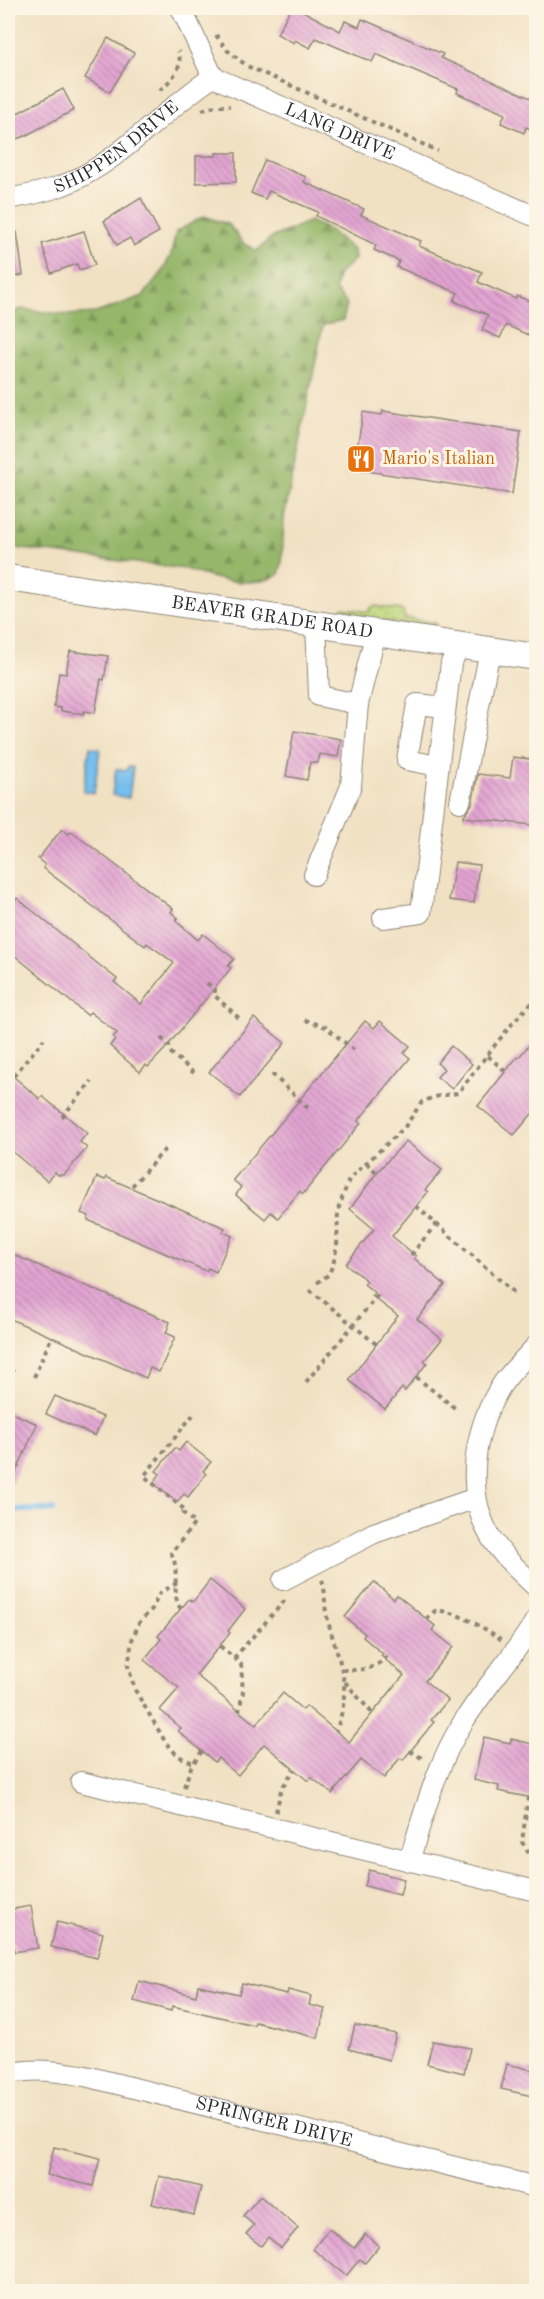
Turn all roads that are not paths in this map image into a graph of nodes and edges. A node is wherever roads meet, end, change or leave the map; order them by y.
1 (181, 8) edge
2 (213, 77) junction
3 (8, 199) edge
4 (537, 217) edge
5 (8, 578) edge
6 (316, 623) junction
7 (376, 632) junction
8 (461, 645) junction
9 (490, 650) junction
10 (537, 657) edge
11 (358, 704) junction
12 (445, 707) junction
13 (438, 766) junction
14 (460, 802) dead end
15 (314, 875) dead end
16 (383, 918) dead end
17 (537, 1346) edge
18 (476, 1498) junction
19 (537, 1587) edge
20 (286, 1588) road end
21 (537, 1620) edge
22 (81, 1782) dead end
23 (409, 1861) junction
24 (532, 1890) edge
25 (8, 2074) edge
26 (537, 2187) edge

1 - 2 street
2 - 3 street, SHIPPEN DRIVE
2 - 4 street, LANG DRIVE
5 - 6 main road, BEAVER GRADE ROAD
6 - 7 main road, BEAVER GRADE ROAD
6 - 11 street
7 - 8 main road, BEAVER GRADE ROAD
7 - 11 street
8 - 9 main road, BEAVER GRADE ROAD
8 - 12 street
9 - 10 main road, BEAVER GRADE ROAD
9 - 14 street
11 - 15 street
12 - 13 street
12 - 13 street
13 - 16 street
17 - 18 street
18 - 19 street
18 - 20 street
21 - 23 street
22 - 23 street
23 - 24 street
25 - 26 street, SPRINGER DRIVE

